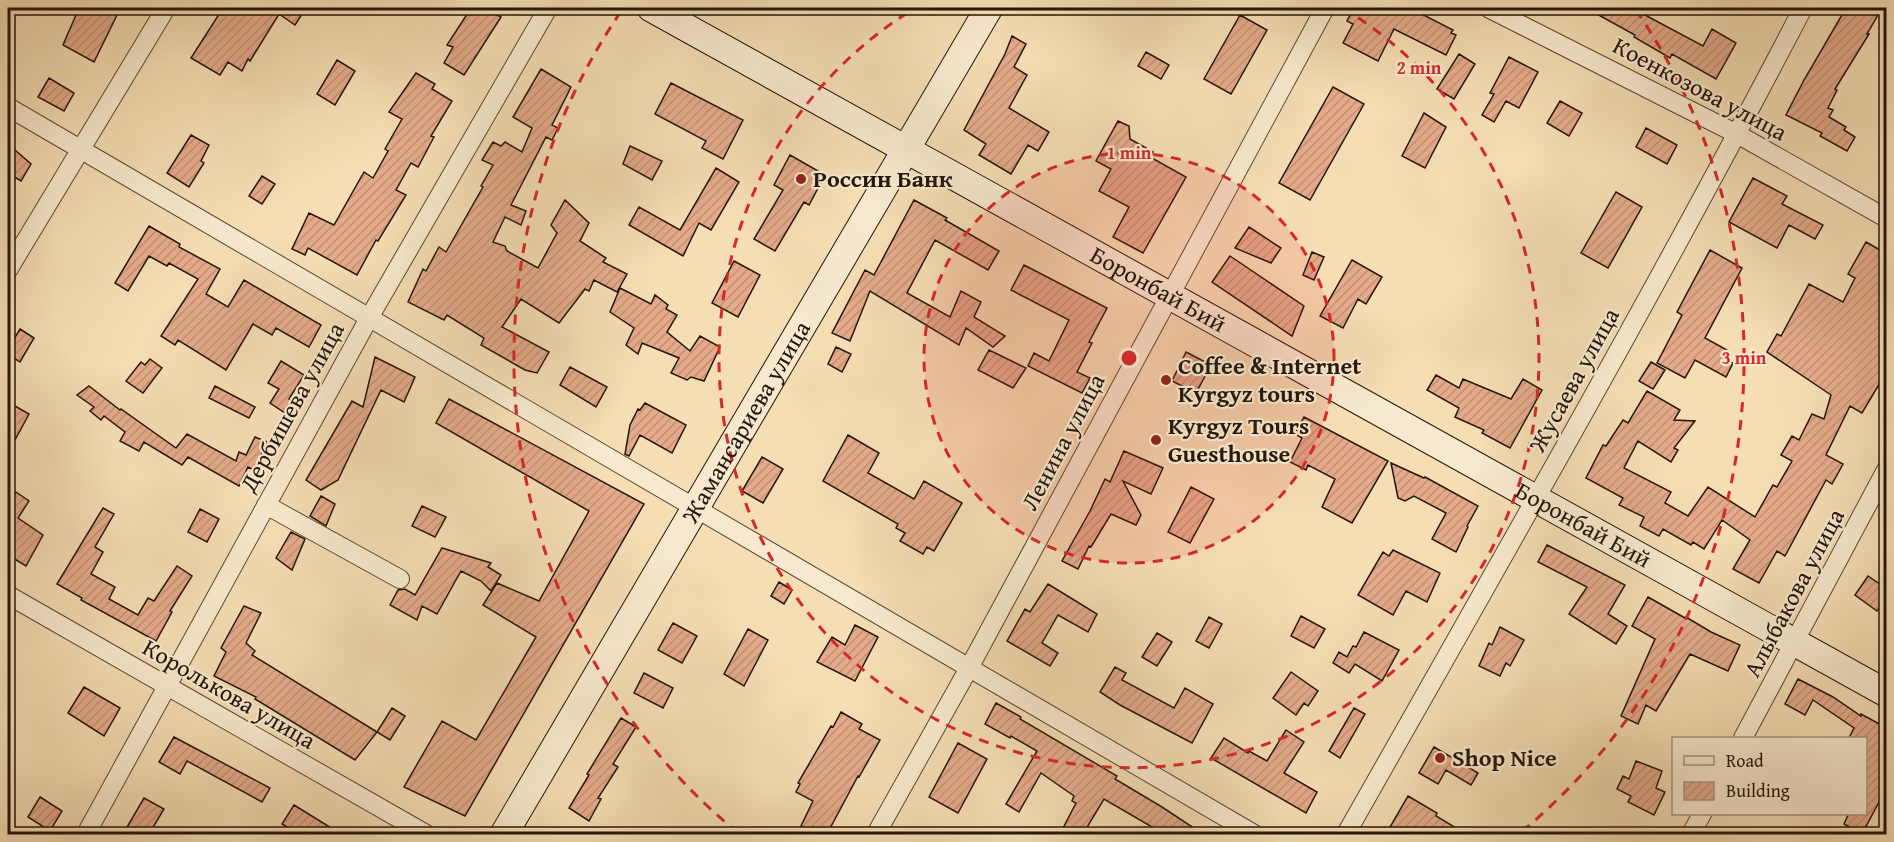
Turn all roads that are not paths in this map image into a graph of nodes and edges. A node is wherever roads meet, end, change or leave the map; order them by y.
1 (166, 8) edge
2 (548, 8) edge
3 (651, 8) edge
4 (989, 8) edge
5 (1325, 8) edge
6 (1488, 8) edge
7 (1803, 8) edge
8 (8, 107) edge
9 (1737, 134) junction
10 (80, 150) junction
11 (907, 150) junction
12 (1887, 218) edge
13 (8, 270) edge
14 (1169, 295) junction
15 (369, 318) junction
16 (1887, 470) edge
17 (1536, 499) junction
18 (266, 505) junction
19 (695, 508) junction
20 (400, 579) dead end
21 (8, 595) edge
22 (1795, 642) junction
23 (969, 668) junction
24 (167, 687) junction
25 (1887, 693) edge
26 (1744, 737) edge
27 (1701, 815) edge
28 (86, 834) edge
29 (426, 834) edge
30 (504, 834) edge
31 (876, 834) edge
32 (1254, 834) edge
33 (1346, 834) edge
34 (1691, 834) edge

1 - 10 street
2 - 15 street, Дербишева улица
3 - 11 street, Боронбай Бий
4 - 11 street, Жамансариева улица
5 - 14 street, Ленина улица
6 - 9 street, Коенкозова улица
7 - 9 street, Жусаева улица
8 - 10 street
9 - 12 street, Коенкозова улица
9 - 17 street, Жусаева улица
10 - 13 street
10 - 15 street
11 - 14 street, Боронбай Бий
11 - 19 street, Жамансариева улица
14 - 17 street, Боронбай Бий
14 - 23 street, Ленина улица
15 - 18 street, Дербишева улица
15 - 19 street
16 - 22 street, Алыбакова улица
17 - 22 street, Боронбай Бий
17 - 33 street, Жусаева улица
18 - 20 street
18 - 24 street, Дербишева улица
19 - 23 street
19 - 30 street, Жамансариева улица
21 - 24 street, Королькова улица
22 - 25 street, Боронбай Бий
22 - 26 street, Алыбакова улица
23 - 31 street, Ленина улица
23 - 32 street
24 - 28 street, Дербишева улица
24 - 29 street, Королькова улица
27 - 34 street

